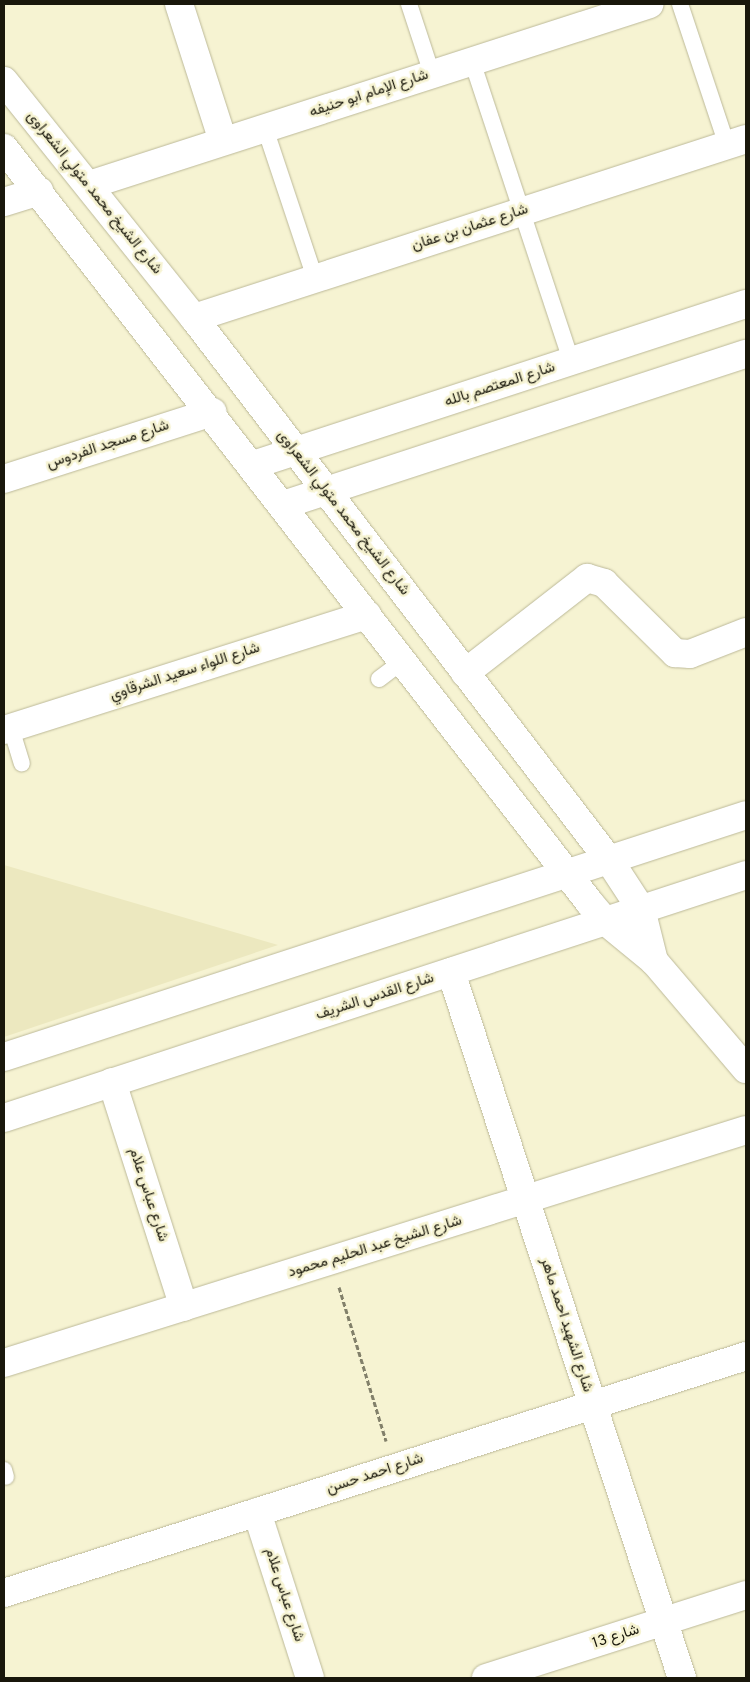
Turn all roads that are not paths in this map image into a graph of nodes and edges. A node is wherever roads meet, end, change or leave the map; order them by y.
1 (179, 4) edge
2 (409, 4) edge
3 (650, 4) edge
4 (680, 4) edge
5 (472, 62) junction
6 (432, 74) junction
7 (4, 81) edge
8 (265, 128) junction
9 (223, 141) junction
10 (736, 142) edge
11 (4, 148) edge
12 (89, 185) junction
13 (39, 191) junction
14 (4, 202) edge
15 (521, 212) junction
16 (315, 278) junction
17 (746, 304) edge
18 (194, 318) junction
19 (746, 354) edge
20 (571, 361) junction
21 (213, 412) junction
22 (295, 451) junction
23 (253, 465) junction
24 (4, 478) edge
25 (326, 491) junction
26 (283, 505) junction
27 (367, 614) junction
28 (746, 632) edge
29 (403, 661) junction
30 (466, 673) junction
31 (379, 679) dead end
32 (7, 729) edge
33 (22, 764) dead end
34 (746, 815) edge
35 (609, 860) junction
36 (567, 874) junction
37 (746, 875) edge
38 (641, 909) junction
39 (604, 920) junction
40 (654, 961) junction
41 (451, 972) junction
42 (4, 1056) edge
43 (746, 1069) edge
44 (112, 1082) junction
45 (4, 1118) edge
46 (746, 1130) edge
47 (525, 1199) junction
48 (184, 1307) junction
49 (746, 1356) edge
50 (4, 1363) edge
51 (592, 1405) junction
52 (257, 1512) junction
53 (4, 1593) edge
54 (746, 1595) edge
55 (663, 1622) junction
56 (310, 1678) edge
57 (486, 1678) edge
58 (682, 1678) edge

1 - 9 street
2 - 6 lane
3 - 5 street, شارع الإمام ابو حنيفه
4 - 10 lane
5 - 6 street, شارع الإمام ابو حنيفه
5 - 15 lane
6 - 8 street, شارع الإمام ابو حنيفه
7 - 12 street, شارع الشيخ محمد متولي الشعراوى
8 - 9 street, شارع الإمام ابو حنيفه
8 - 16 lane
9 - 12 street, شارع الإمام ابو حنيفه
10 - 15 street, شارع عثمان بن عفان
11 - 13 street, شارع الشيخ محمد متولي الشعراوى
12 - 18 street, شارع الشيخ محمد متولي الشعراوى
13 - 14 street
13 - 21 street, شارع الشيخ محمد متولي الشعراوى
15 - 16 street, شارع عثمان بن عفان
15 - 20 lane
16 - 18 street, شارع عثمان بن عفان
17 - 20 street, شارع المعتصم بالله
18 - 22 street, شارع الشيخ محمد متولي الشعراوى
19 - 25 street
20 - 22 street, شارع المعتصم بالله
21 - 23 street, شارع الشيخ محمد متولي الشعراوى
21 - 24 street, شارع مسجد الفردوس
22 - 23 street, شارع المعتصم بالله
22 - 25 street, شارع الشيخ محمد متولي الشعراوى
23 - 26 street, شارع الشيخ محمد متولي الشعراوى
25 - 26 street
25 - 30 street, شارع الشيخ محمد متولي الشعراوى
26 - 27 street, شارع الشيخ محمد متولي الشعراوى
27 - 29 street, شارع الشيخ محمد متولي الشعراوى
27 - 32 street, شارع اللواء سعيد الشرقاوي
28 - 30 street
29 - 31 lane
29 - 36 street, شارع الشيخ محمد متولي الشعراوى
30 - 35 street, شارع الشيخ محمد متولي الشعراوى
32 - 33 lane
34 - 35 street
35 - 36 street
35 - 38 street, شارع الشيخ محمد متولي الشعراوى
36 - 39 street, شارع الشيخ محمد متولي الشعراوى
36 - 42 street
37 - 38 street, شارع القدس الشريف
38 - 39 street, شارع القدس الشريف
38 - 40 street, شارع الشيخ محمد متولي الشعراوى
39 - 40 street, شارع الشيخ محمد متولي الشعراوى
39 - 41 street, شارع القدس الشريف
40 - 43 street, شارع الشيخ محمد متولي الشعراوى
41 - 44 street, شارع القدس الشريف
41 - 47 street, شارع الشهيد احمد ماهر
44 - 45 street, شارع القدس الشريف
44 - 48 street, شارع عباس علام
46 - 47 street, شارع الشيخ عبد الحليم محمود
47 - 48 street, شارع الشيخ عبد الحليم محمود
47 - 51 street, شارع الشهيد احمد ماهر
48 - 50 street, شارع الشيخ عبد الحليم محمود
49 - 51 street, شارع احمد حسن
51 - 52 street, شارع احمد حسن
51 - 55 street, شارع الشهيد احمد ماهر
52 - 53 street, شارع احمد حسن
52 - 56 street, شارع عباس علام
54 - 55 street, شارع 13
55 - 57 street, شارع 13
55 - 58 street, شارع الشهيد احمد ماهر

